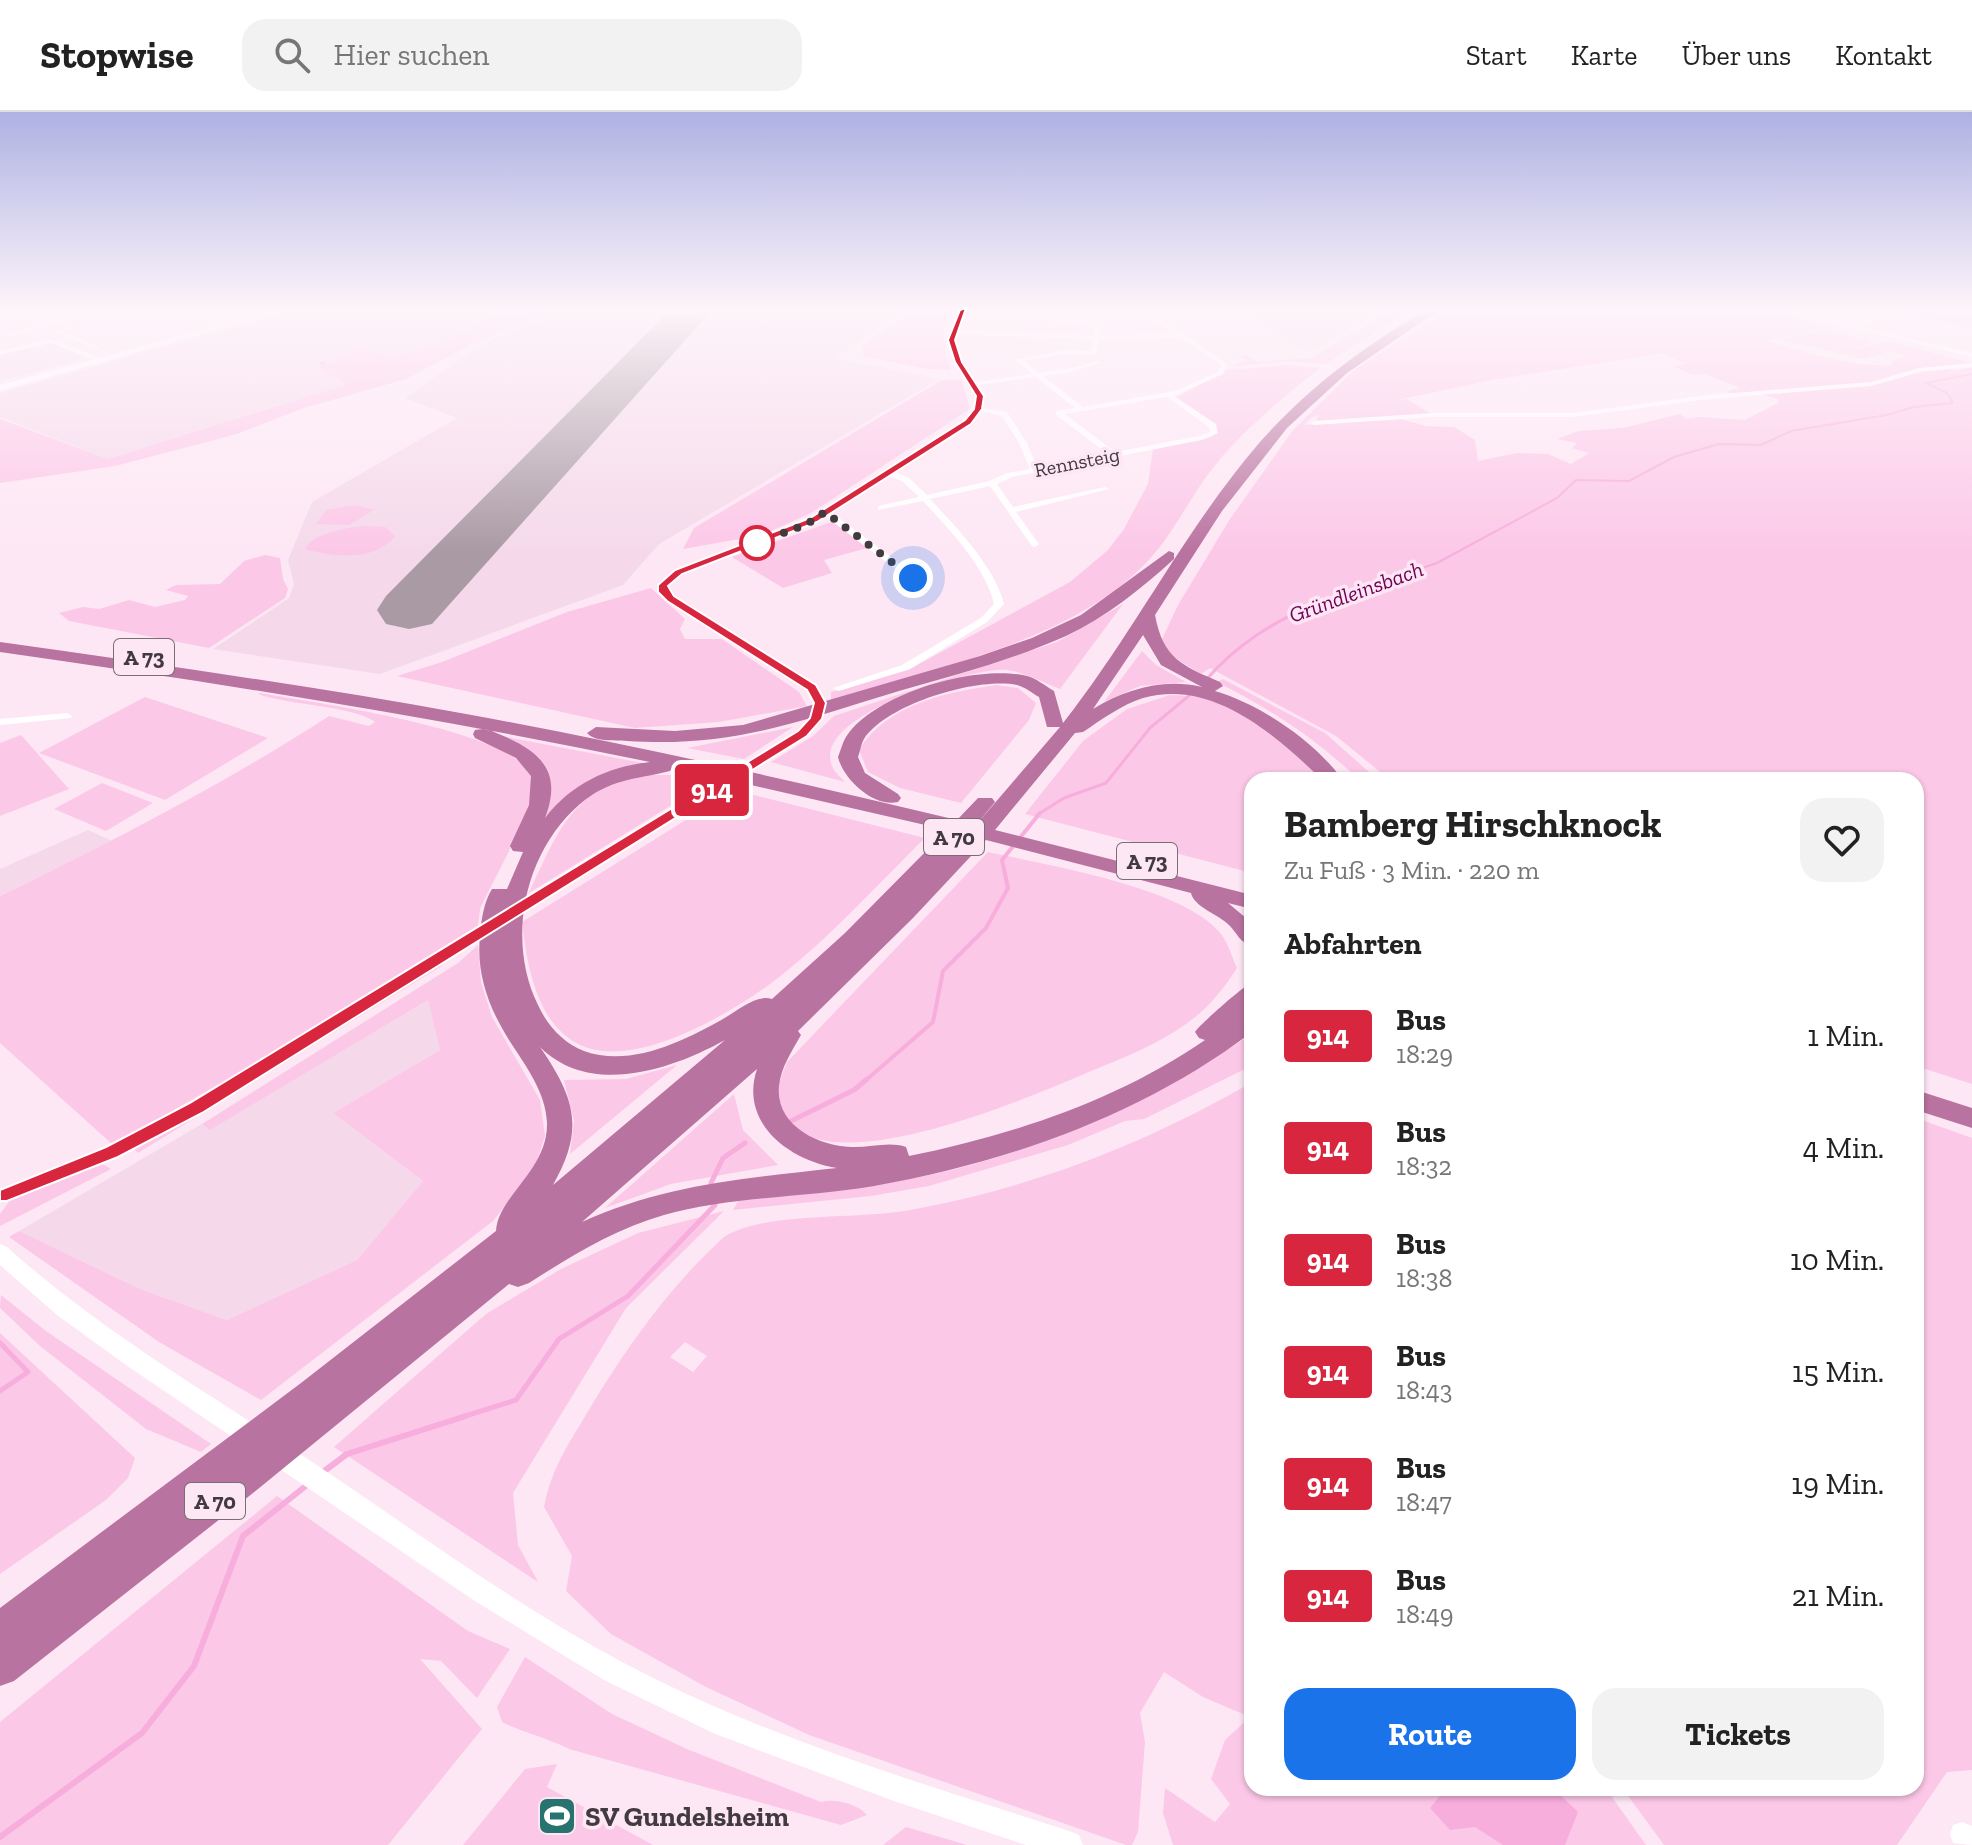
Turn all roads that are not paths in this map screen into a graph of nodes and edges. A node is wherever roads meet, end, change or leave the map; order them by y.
1 (977, 391) edge
2 (1058, 391) edge
3 (1179, 391) edge
4 (1308, 391) edge
5 (1322, 391) edge
6 (1785, 391) edge
7 (1169, 395) junction
8 (978, 409) junction
9 (1081, 409) junction
10 (1314, 423) dead end
11 (1114, 455) junction
12 (1034, 470) junction
13 (889, 473) junction
14 (992, 483) junction
15 (1105, 489) dead end
16 (923, 498) junction
17 (881, 508) dead end
18 (1012, 510) junction
19 (825, 512) junction
20 (1035, 544) dead end
21 (1169, 556) junction
22 (913, 578) dead end
23 (1147, 615) junction
24 (0, 637) edge
25 (0, 647) edge
26 (1200, 687) junction
27 (841, 696) junction
28 (429, 713) junction
29 (67, 716) dead end
30 (0, 722) edge
31 (1057, 730) junction
32 (594, 733) junction
33 (715, 766) junction
34 (1324, 772) edge
35 (1339, 772) edge
36 (770, 776) junction
37 (891, 798) junction
38 (926, 812) junction
39 (1038, 839) junction
40 (1178, 882) junction
41 (1244, 886) edge
42 (506, 897) junction
43 (1244, 900) edge
44 (1244, 930) edge
45 (499, 944) junction
46 (819, 972) junction
47 (1244, 1000) edge
48 (798, 1017) junction
49 (1244, 1025) edge
50 (1925, 1095) edge
51 (1972, 1101) edge
52 (1972, 1118) edge
53 (0, 1196) edge
54 (501, 1246) junction
55 (0, 1253) edge
56 (428, 1331) junction
57 (0, 1631) edge
58 (0, 1667) edge
59 (1069, 1845) edge

1 - 8 street
2 - 9 street
3 - 7 street
4 - 21 highway, A 70
5 - 23 highway, A 70
6 - 10 street
7 - 9 street
7 - 11 street, Rennsteig
8 - 12 street
8 - 13 street
9 - 11 street
11 - 12 street, Rennsteig
12 - 14 street, Rennsteig
13 - 16 street
13 - 19 street
14 - 16 street, Rennsteig
14 - 18 street
15 - 18 street
16 - 17 street, Rennsteig
16 - 27 street
18 - 20 street
19 - 22 street
19 - 53 street
21 - 27 highway
21 - 31 highway, A 70
23 - 26 highway
23 - 31 highway, A 70
24 - 32 highway, A 73
25 - 28 highway, A 73
26 - 31 highway
26 - 34 highway
26 - 35 highway
27 - 32 highway
28 - 33 highway, A 73
28 - 42 highway
29 - 30 street
31 - 37 highway
31 - 46 highway, A 70
31 - 48 highway, A 70
32 - 33 highway, A 73
33 - 36 highway, A 73
33 - 42 highway
36 - 37 highway, A 73
36 - 38 highway, A 73
37 - 38 highway, A 73
38 - 39 highway, A 73
39 - 40 highway, A 73
39 - 41 highway, A 73
40 - 43 highway, A 73
40 - 44 highway
42 - 45 highway
45 - 46 highway
45 - 54 highway
46 - 54 highway, A 70
47 - 48 highway
48 - 56 highway, A 70
49 - 56 highway
50 - 51 highway
50 - 52 highway
54 - 57 highway, A 70
55 - 59 street
56 - 58 highway, A 70

